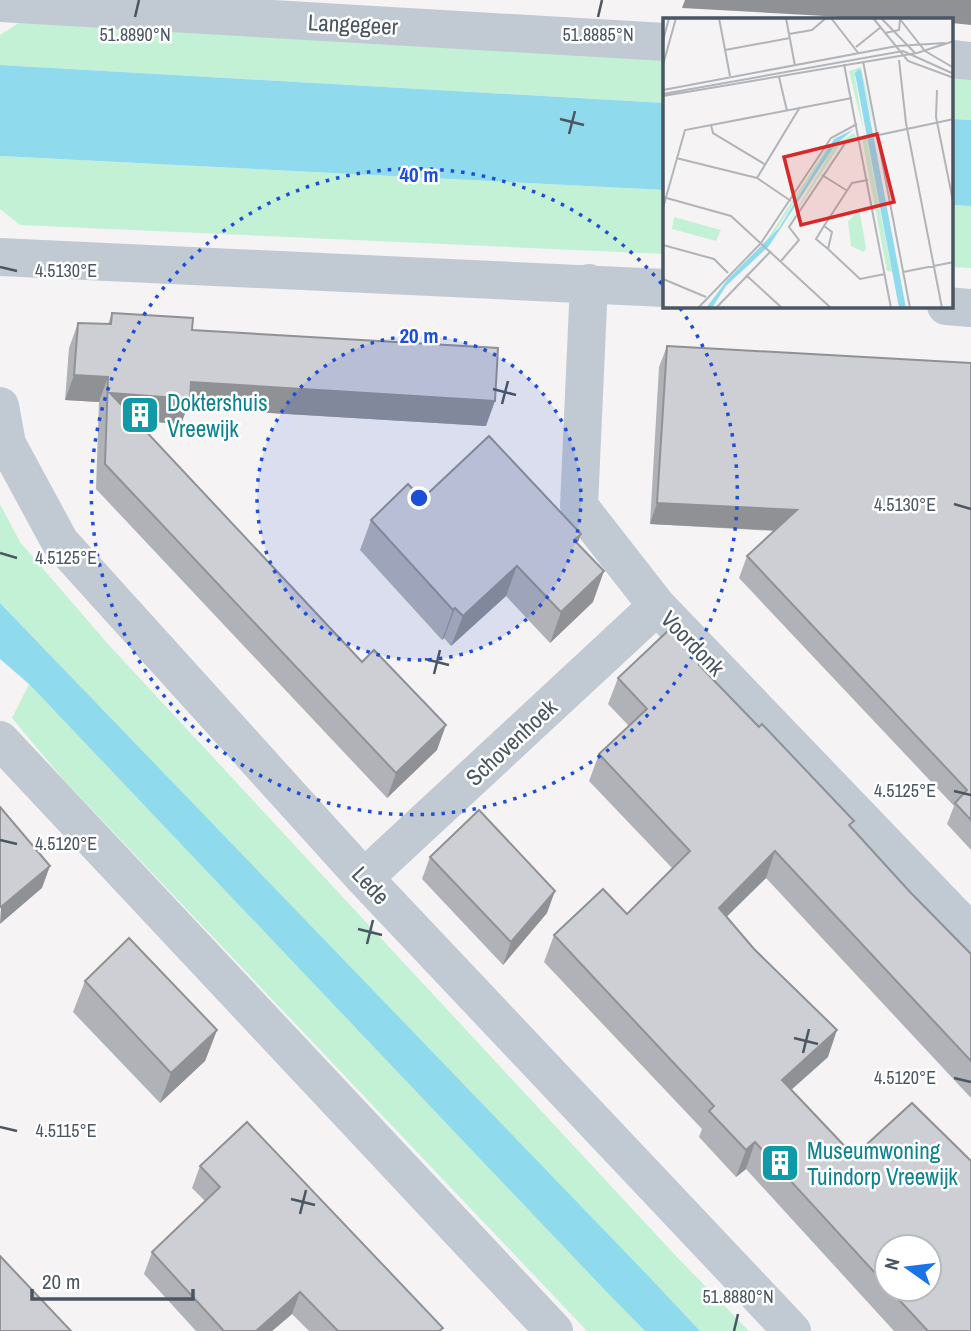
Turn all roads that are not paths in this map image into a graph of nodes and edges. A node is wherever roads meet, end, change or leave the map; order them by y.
1 (0, 3) edge
2 (663, 43) edge
3 (0, 257) edge
4 (589, 283) junction
5 (663, 288) edge
6 (0, 406) edge
7 (657, 606) junction
8 (0, 740) edge
9 (364, 878) junction
10 (971, 933) edge
11 (554, 1331) edge
12 (792, 1331) edge

1 - 2 street, Langegeer
3 - 4 street
4 - 5 street
4 - 7 street, Voordonk
6 - 9 street, Lede
7 - 9 street, Schovenhoek
7 - 10 street, Voordonk
8 - 11 street
9 - 12 street, Lede

